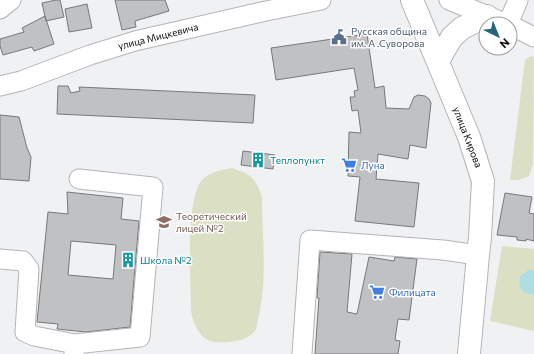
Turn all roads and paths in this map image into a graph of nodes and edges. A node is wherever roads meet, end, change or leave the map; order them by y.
1 (11, 0) edge
2 (321, 0) edge
3 (412, 0) edge
4 (449, 0) edge
5 (518, 0) edge
6 (0, 9) edge
7 (487, 16) edge
8 (511, 16) edge
9 (478, 20) edge
10 (518, 29) edge
11 (534, 37) edge
12 (438, 62) junction
13 (0, 86) edge
14 (79, 179) dead end
15 (478, 255) junction
16 (0, 259) edge
17 (101, 348) edge
18 (75, 349) edge
19 (302, 354) edge
20 (468, 354) edge

1 - 6 street
2 - 13 street, улица Мицкевича
3 - 12 main road, улица Кирова
4 - 7 street
5 - 8 street
9 - 12 main road
10 - 11 street
12 - 15 main road, улица Кирова
14 - 17 street
15 - 19 street
15 - 20 main road, улица Кирова
16 - 18 street
17 - 18 street

